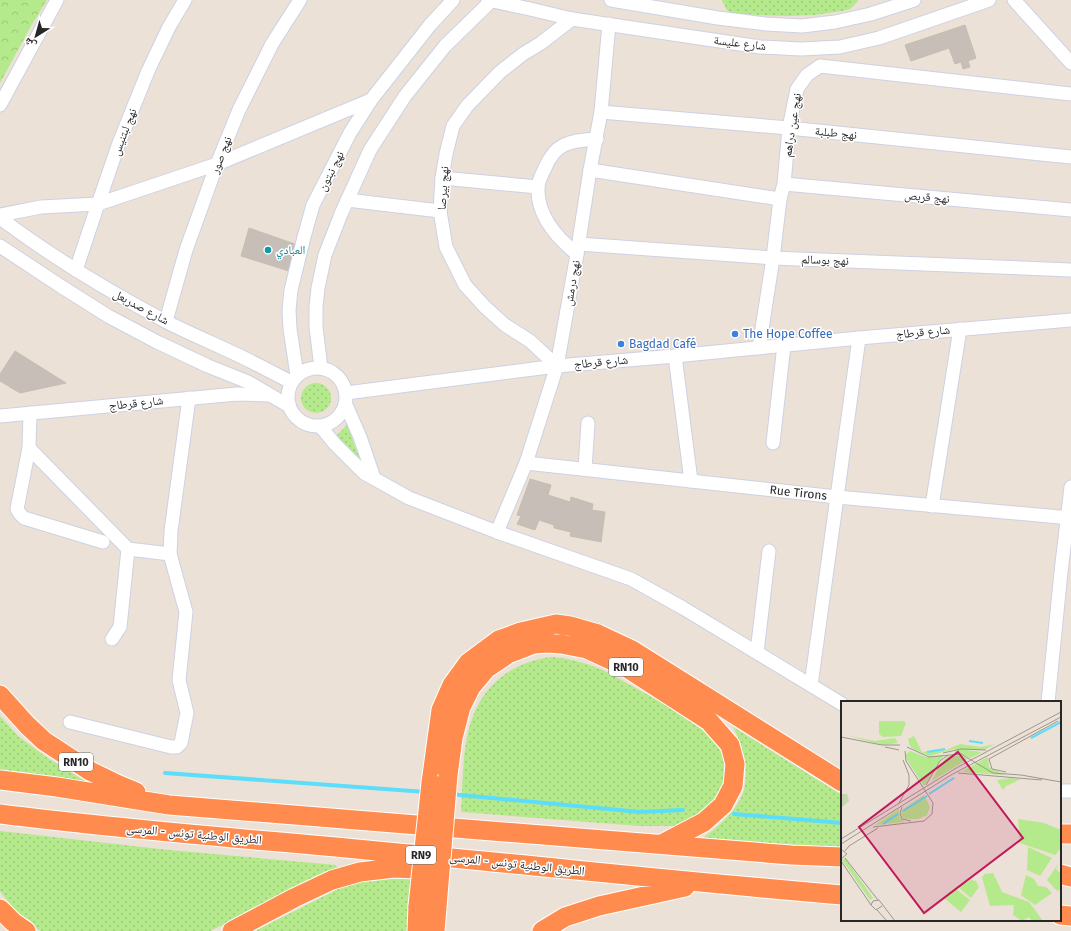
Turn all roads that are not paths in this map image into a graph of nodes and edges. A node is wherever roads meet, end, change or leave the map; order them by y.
1 (57, 0) edge
2 (185, 0) edge
3 (300, 0) edge
4 (453, 0) edge
5 (490, 0) edge
6 (611, 0) edge
7 (914, 0) edge
8 (989, 0) edge
9 (1014, 0) edge
10 (572, 19) junction
11 (609, 24) junction
12 (1071, 63) edge
13 (1071, 94) edge
14 (371, 100) junction
15 (0, 105) edge
16 (601, 112) junction
17 (789, 128) junction
18 (597, 139) junction
19 (1071, 157) edge
20 (217, 164) junction
21 (590, 170) junction
22 (442, 178) junction
23 (784, 184) junction
24 (538, 187) junction
25 (780, 199) junction
26 (347, 200) junction
27 (98, 204) junction
28 (1071, 210) edge
29 (440, 211) junction
30 (0, 216) edge
31 (0, 246) edge
32 (578, 249) junction
33 (773, 258) junction
34 (76, 270) junction
35 (1071, 270) edge
36 (1071, 320) edge
37 (166, 321) junction
38 (960, 329) junction
39 (859, 338) junction
40 (784, 345) junction
41 (759, 348) junction
42 (675, 356) junction
43 (557, 366) junction
44 (321, 368) junction
45 (294, 379) junction
46 (272, 396) junction
47 (189, 398) junction
48 (346, 399) junction
49 (289, 406) junction
50 (30, 413) junction
51 (0, 416) edge
52 (588, 423) dead end
53 (321, 427) junction
54 (773, 443) dead end
55 (29, 448) junction
56 (526, 463) junction
57 (585, 469) junction
58 (374, 478) junction
59 (691, 481) junction
60 (1071, 487) edge
61 (837, 497) junction
62 (932, 506) junction
63 (1069, 518) edge
64 (497, 532) junction
65 (103, 542) dead end
66 (128, 549) junction
67 (770, 551) dead end
68 (170, 554) junction
69 (112, 639) dead end
70 (757, 652) junction
71 (811, 685) junction
72 (0, 695) edge
73 (1048, 701) edge
74 (841, 703) edge
75 (70, 722) dead end
76 (811, 762) junction
77 (841, 777) edge
78 (0, 780) edge
79 (841, 781) edge
80 (169, 805) junction
81 (0, 814) edge
82 (662, 844) junction
83 (841, 857) edge
84 (504, 863) junction
85 (1061, 875) edge
86 (1071, 877) edge
87 (704, 883) junction
88 (841, 896) edge
89 (0, 909) edge
90 (1061, 915) edge
91 (1071, 916) edge
92 (26, 931) edge
93 (232, 931) edge
94 (417, 931) edge
95 (435, 931) edge
96 (542, 931) edge

1 - 15 street
2 - 27 street, نهج لبتنيس
3 - 20 street, نهج صور
4 - 14 street, نهج نبتون
5 - 10 street, شارع عليسة
5 - 26 street
6 - 7 street, شارع عليسة
8 - 11 street, شارع عليسة
9 - 12 street
10 - 11 street, شارع عليسة
10 - 22 street, نهج بيرصا
11 - 16 street, نهج درمش
13 - 17 street, نهج عين دراهم
14 - 20 street
14 - 45 street, نهج نبتون
16 - 17 street, نهج طبلبة
16 - 18 street, نهج درمش
17 - 19 street, نهج طبلبة
17 - 23 street, نهج عين دراهم
18 - 21 street, نهج درمش
18 - 24 street
20 - 27 street
20 - 37 street, نهج صور
21 - 25 street
21 - 32 street, نهج درمش
22 - 24 street
22 - 29 street, نهج بيرصا
23 - 25 street, نهج عين دراهم
23 - 28 street, نهج قربص
24 - 32 street
25 - 33 street, نهج عين دراهم
26 - 29 street
26 - 44 street
27 - 30 street
27 - 34 street, نهج لبتنيس
29 - 43 street, نهج بيرصا
30 - 34 street, شارع صدربعل
31 - 46 street, شارع صدربعل
32 - 33 street, نهج بوسالم
32 - 43 street, نهج درمش
33 - 35 street, نهج بوسالم
33 - 41 street, نهج عين دراهم
34 - 37 street, شارع صدربعل
36 - 38 street, شارع قرطاج
37 - 45 street, شارع صدربعل
38 - 39 street, شارع قرطاج
38 - 62 street
39 - 40 street, شارع قرطاج
39 - 61 street
40 - 41 street, شارع قرطاج
40 - 54 street
41 - 42 street, شارع قرطاج
42 - 43 street, شارع قرطاج
42 - 59 street
43 - 48 street, شارع قرطاج
43 - 56 street, نهج درمش
44 - 45 street
44 - 48 street
45 - 49 street
46 - 47 street, شارع قرطاج
46 - 49 street, شارع صدربعل
47 - 50 street, شارع قرطاج
47 - 68 street
48 - 53 street
48 - 58 street
49 - 53 street
50 - 51 street, شارع قرطاج
50 - 55 street
52 - 57 street
53 - 58 street
55 - 65 street
55 - 66 street
56 - 57 street, Rue Tirons
56 - 64 street, نهج درمش
57 - 59 street, Rue Tirons
58 - 64 street
59 - 61 street, Rue Tirons
60 - 63 street
61 - 62 street, Rue Tirons
61 - 71 street
62 - 63 street, Rue Tirons
63 - 73 street
64 - 70 street
66 - 68 street
66 - 69 street
67 - 70 street
68 - 75 street
70 - 71 street
71 - 74 street
72 - 80 highway, RN10
76 - 77 highway
76 - 79 highway
76 - 94 highway, bridge
78 - 80 highway
80 - 82 highway
81 - 84 highway, الطريق الوطنية تونس - المرسى / RN9
82 - 83 highway
82 - 95 highway, RN10, bridge
84 - 87 highway, الطريق الوطنية تونس - المرسى / RN9
84 - 93 highway
85 - 86 highway
87 - 88 highway, الطريق الوطنية تونس - المرسى / RN9
87 - 96 highway
89 - 92 highway
90 - 91 highway

